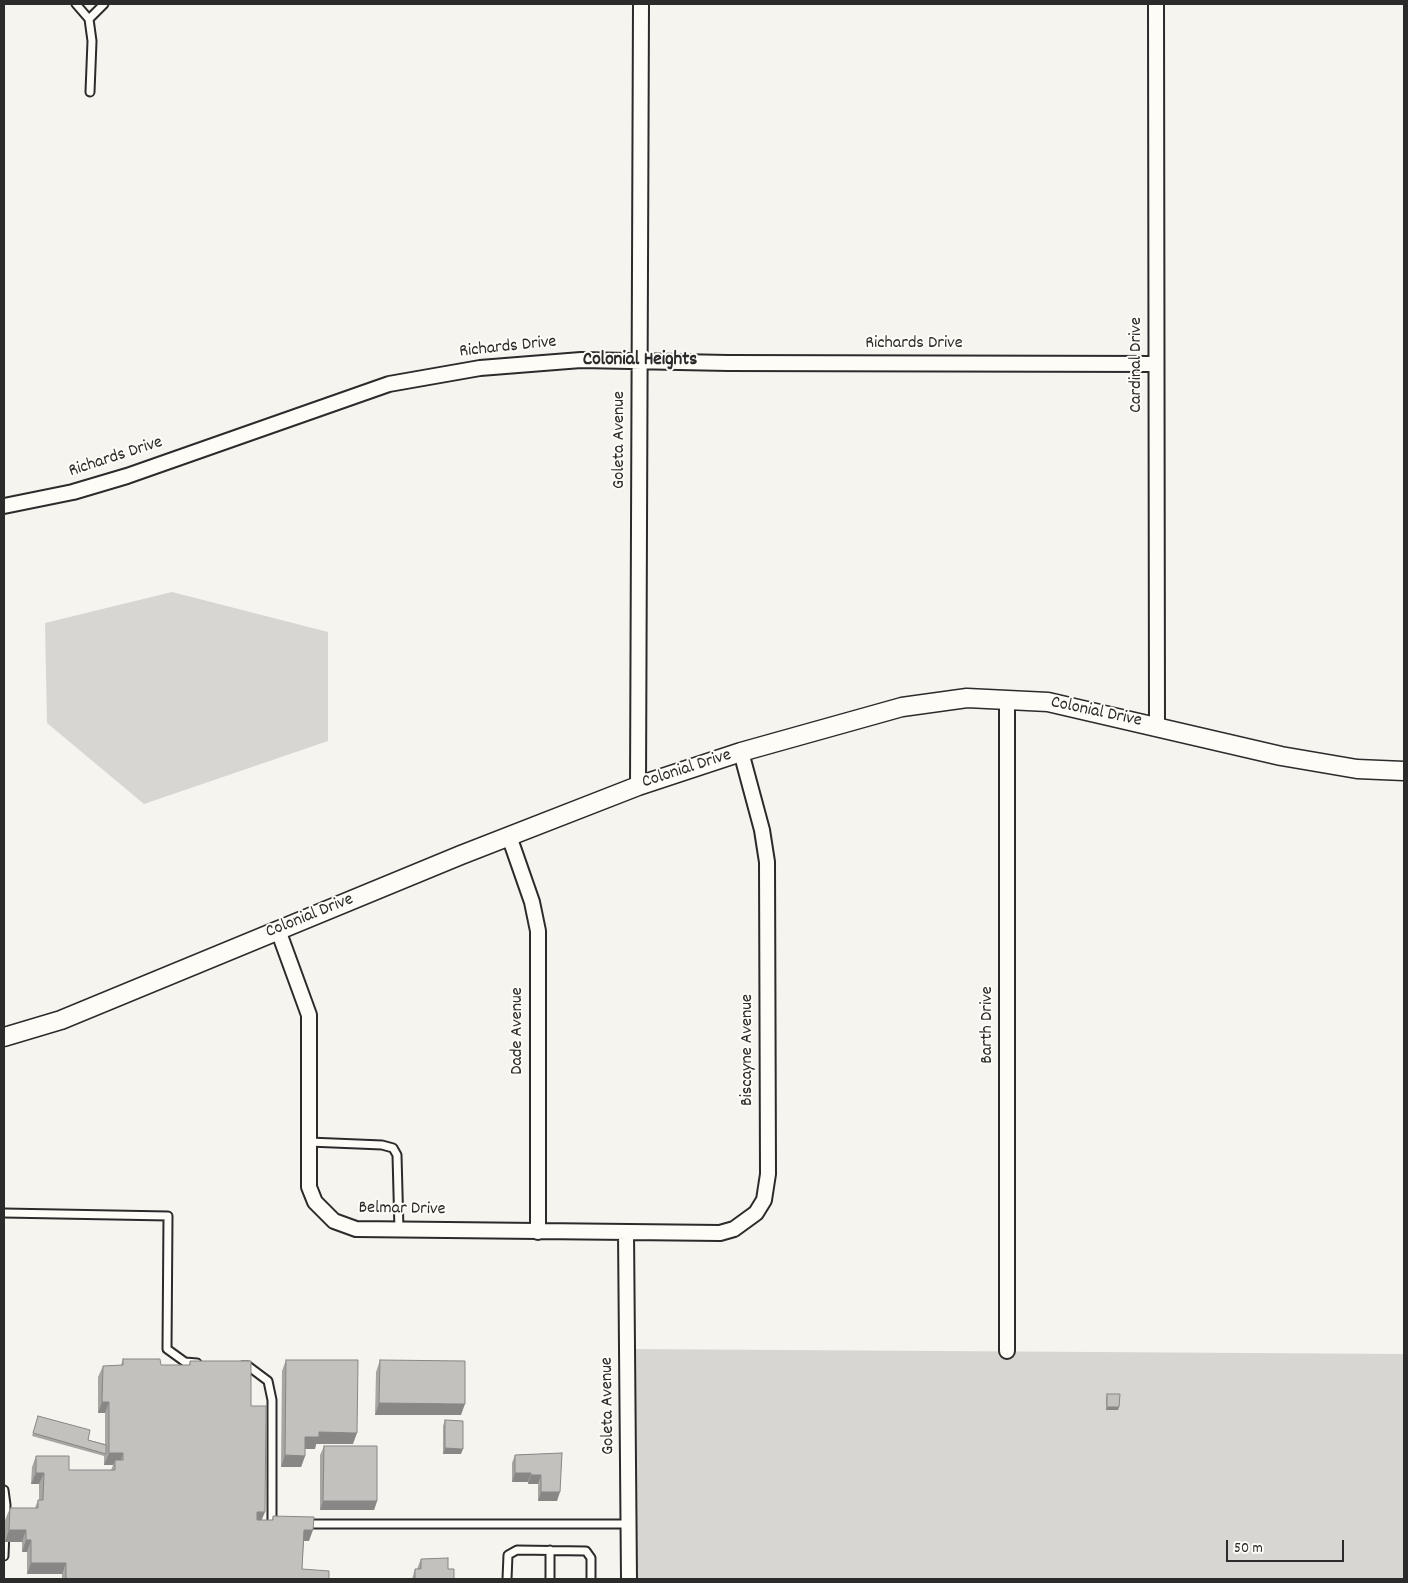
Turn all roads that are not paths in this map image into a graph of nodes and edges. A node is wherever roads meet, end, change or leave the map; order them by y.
1 (76, 4) edge
2 (104, 4) edge
3 (641, 4) edge
4 (1156, 4) edge
5 (88, 19) junction
6 (90, 92) dead end
7 (640, 362) junction
8 (1156, 364) junction
9 (4, 506) edge
10 (1007, 700) junction
11 (1157, 727) junction
12 (741, 752) junction
13 (1404, 771) edge
14 (638, 786) junction
15 (509, 836) junction
16 (278, 930) junction
17 (4, 1037) edge
18 (308, 1142) junction
19 (4, 1214) edge
20 (399, 1230) junction
21 (538, 1232) junction
22 (626, 1232) junction
23 (1007, 1351) dead end
24 (203, 1364) edge
25 (230, 1365) edge
26 (4, 1490) edge
27 (282, 1524) edge
28 (292, 1524) edge
29 (629, 1524) junction
30 (550, 1550) junction
31 (4, 1556) edge
32 (507, 1579) edge
33 (550, 1579) edge
34 (591, 1579) edge
35 (629, 1579) edge

1 - 5 lane
2 - 5 lane
3 - 7 street, Goleta Avenue
4 - 8 street, Cardinal Drive
5 - 6 lane
7 - 8 street, Richards Drive
7 - 9 street, Richards Drive
7 - 14 street, Goleta Avenue
8 - 11 street, Cardinal Drive
10 - 11 street, Colonial Drive
10 - 12 street, Colonial Drive
10 - 23 street, Barth Drive
11 - 13 street, Colonial Drive
12 - 14 street, Colonial Drive
12 - 22 street, Biscayne Avenue
14 - 15 street, Colonial Drive
15 - 16 street, Colonial Drive
15 - 21 street, Dade Avenue
16 - 17 street, Colonial Drive
16 - 18 street, Belmar Drive
18 - 20 street, Belmar Drive
18 - 20 lane
19 - 24 lane
20 - 21 street, Belmar Drive
21 - 22 street, Belmar Drive
22 - 29 street, Goleta Avenue
25 - 27 lane
26 - 31 lane
28 - 29 lane
29 - 35 street, Goleta Avenue
30 - 32 lane
30 - 33 lane
30 - 34 lane

